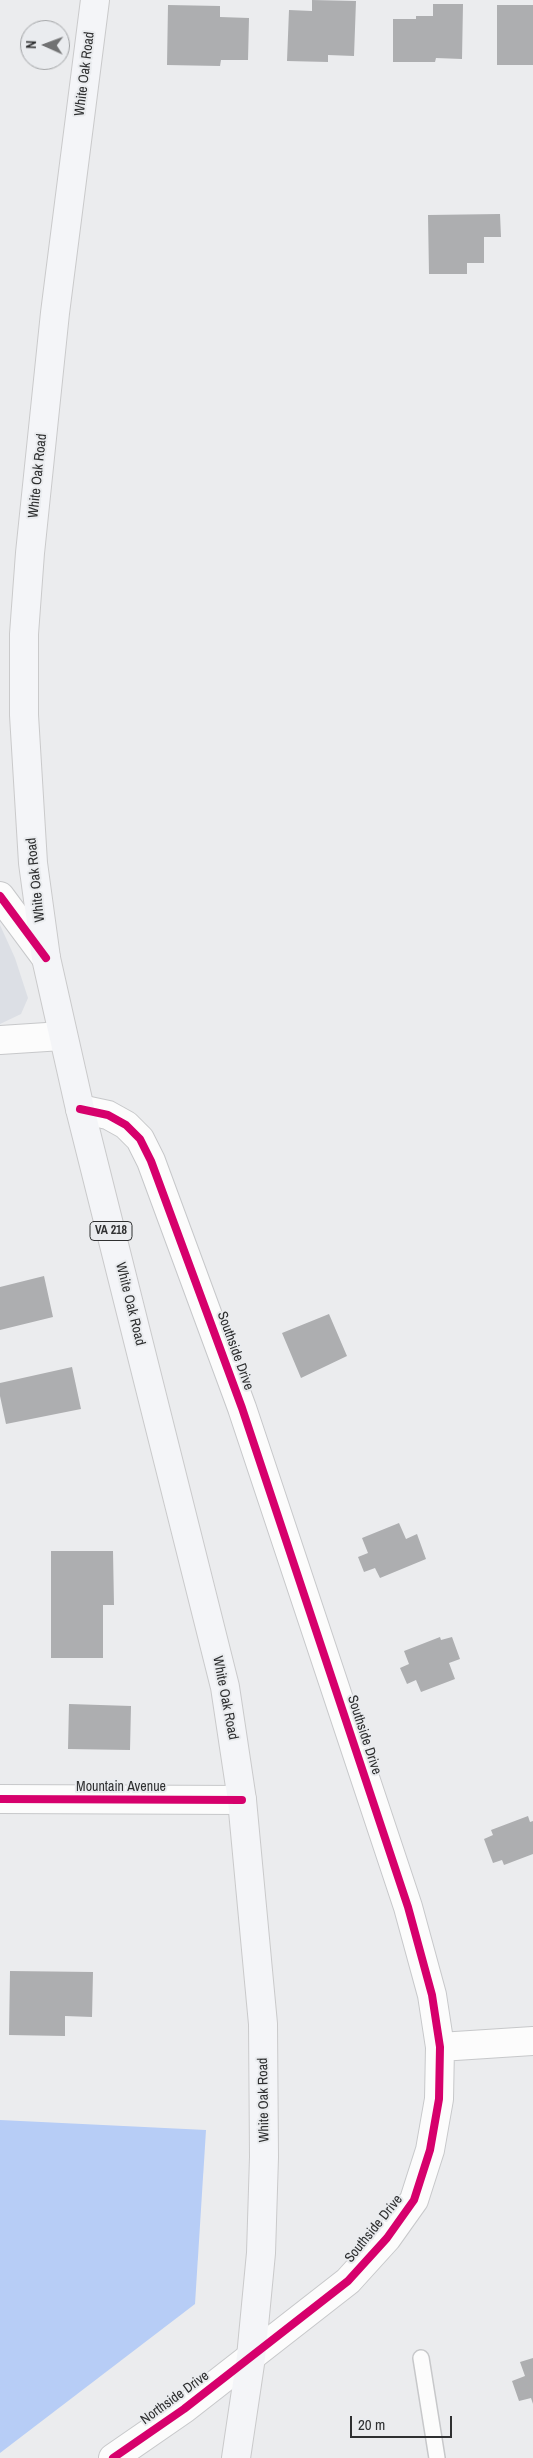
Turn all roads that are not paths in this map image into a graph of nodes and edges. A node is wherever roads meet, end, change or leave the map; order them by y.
1 (95, 0) edge
2 (0, 896) edge
3 (46, 958) junction
4 (62, 1036) junction
5 (0, 1040) edge
6 (80, 1109) junction
7 (0, 1799) edge
8 (242, 1800) junction
9 (533, 2041) edge
10 (440, 2047) junction
11 (251, 2358) junction
12 (421, 2358) dead end
13 (113, 2458) edge
14 (236, 2458) edge
15 (437, 2458) edge

1 - 3 main road, White Oak Road / VA 218
2 - 3 street
3 - 4 main road, White Oak Road / VA 218
4 - 5 street
4 - 6 main road, White Oak Road / VA 218
6 - 8 main road, White Oak Road / VA 218
6 - 10 street, Southside Drive
7 - 8 street, Mountain Avenue
8 - 11 main road, White Oak Road / VA 218
9 - 10 street
10 - 11 street, Southside Drive
11 - 13 street, Northside Drive
11 - 14 main road, White Oak Road / VA 218
12 - 15 lane

